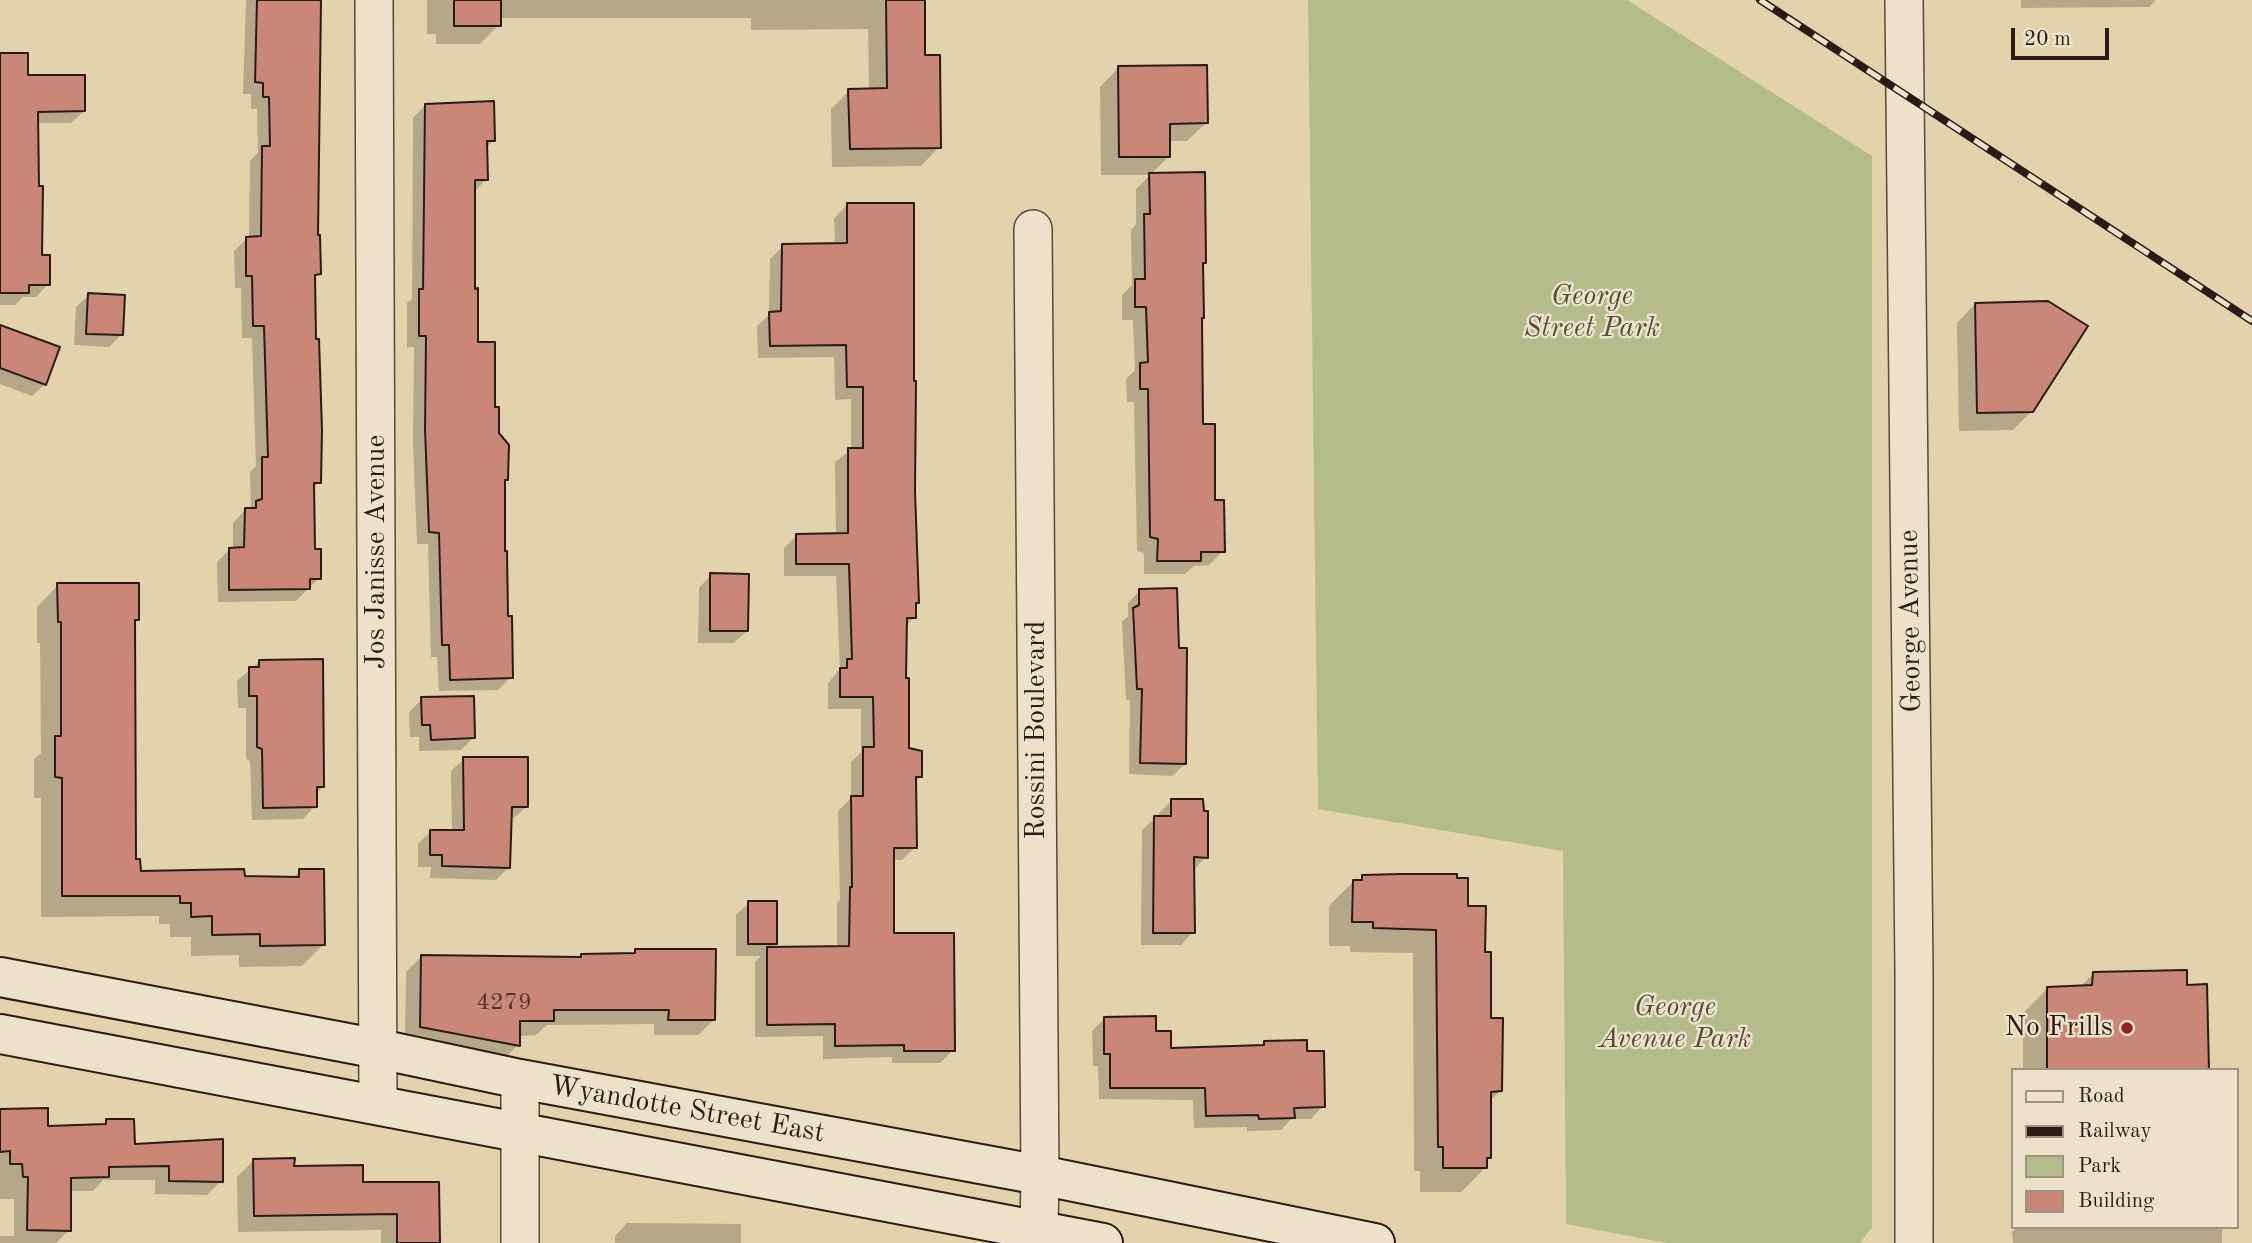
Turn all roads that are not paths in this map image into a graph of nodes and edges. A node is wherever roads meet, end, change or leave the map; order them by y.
1 (374, 0) edge
2 (1904, 0) edge
3 (1033, 229) dead end
4 (0, 977) edge
5 (0, 1034) edge
6 (379, 1049) junction
7 (520, 1079) junction
8 (378, 1105) junction
9 (518, 1133) junction
10 (1040, 1175) junction
11 (1039, 1239) edge
12 (520, 1243) edge
13 (1103, 1243) edge
14 (1375, 1243) edge
15 (1914, 1243) edge

1 - 6 street, Jos Janisse Avenue
2 - 15 street, George Avenue
3 - 10 street, Rossini Boulevard
4 - 6 main road, Wyandotte Street East
5 - 8 main road, Wyandotte Street East
6 - 7 main road, Wyandotte Street East
6 - 8 street, Jos Janisse Avenue
7 - 9 street
7 - 10 main road, Wyandotte Street East
8 - 9 main road, Wyandotte Street East
9 - 11 main road, Wyandotte Street East
9 - 12 street
10 - 11 street, Rossini Boulevard
10 - 14 main road, Wyandotte Street East
11 - 13 main road, Wyandotte Street East

